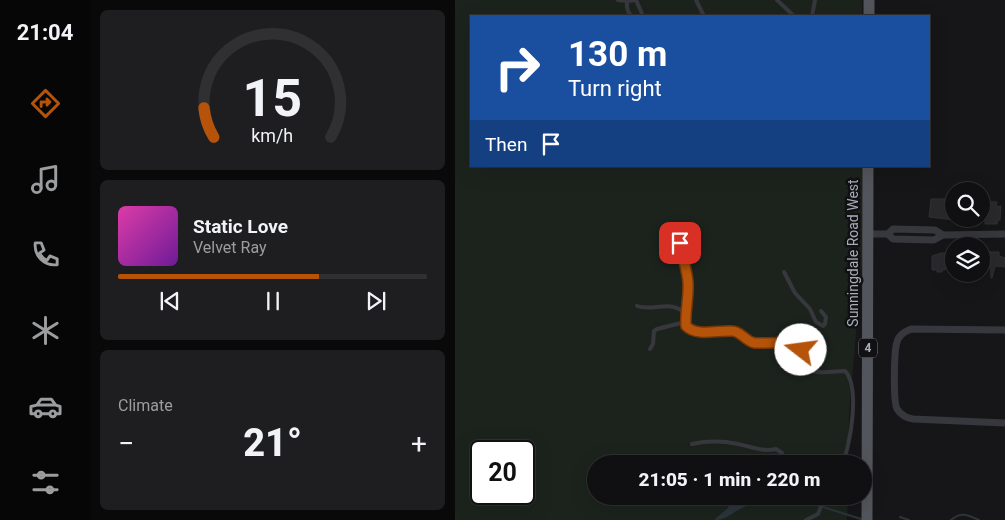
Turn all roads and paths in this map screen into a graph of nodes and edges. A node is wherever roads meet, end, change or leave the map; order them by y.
1 (618, 0) edge
2 (696, 0) edge
3 (777, 0) edge
4 (815, 0) edge
5 (869, 0) edge
6 (628, 1) junction
7 (630, 15) edge
8 (643, 15) edge
9 (704, 15) edge
10 (793, 15) edge
11 (812, 15) edge
12 (869, 15) edge
13 (868, 167) edge
14 (868, 234) junction
15 (1005, 234) edge
16 (680, 243) dead end
17 (784, 272) dead end
18 (637, 306) dead end
19 (821, 311) dead end
20 (686, 315) junction
21 (685, 322) junction
22 (1005, 330) edge
23 (650, 349) dead end
24 (1005, 423) edge
25 (692, 444) dead end
26 (781, 455) edge
27 (844, 455) edge
28 (822, 505) edge
29 (806, 520) edge
30 (867, 520) edge

1 - 6 lane
2 - 9 lane
3 - 10 lane
4 - 11 lane
5 - 12 main road
6 - 7 lane
6 - 8 lane
13 - 14 main road, Sunningdale Road West / 4
14 - 15 street
14 - 30 main road, Sunningdale Road West / 4
16 - 20 lane
17 - 19 lane
18 - 20 lane
20 - 21 lane
21 - 23 lane
21 - 27 lane
22 - 24 street
25 - 26 lane
28 - 29 lane

